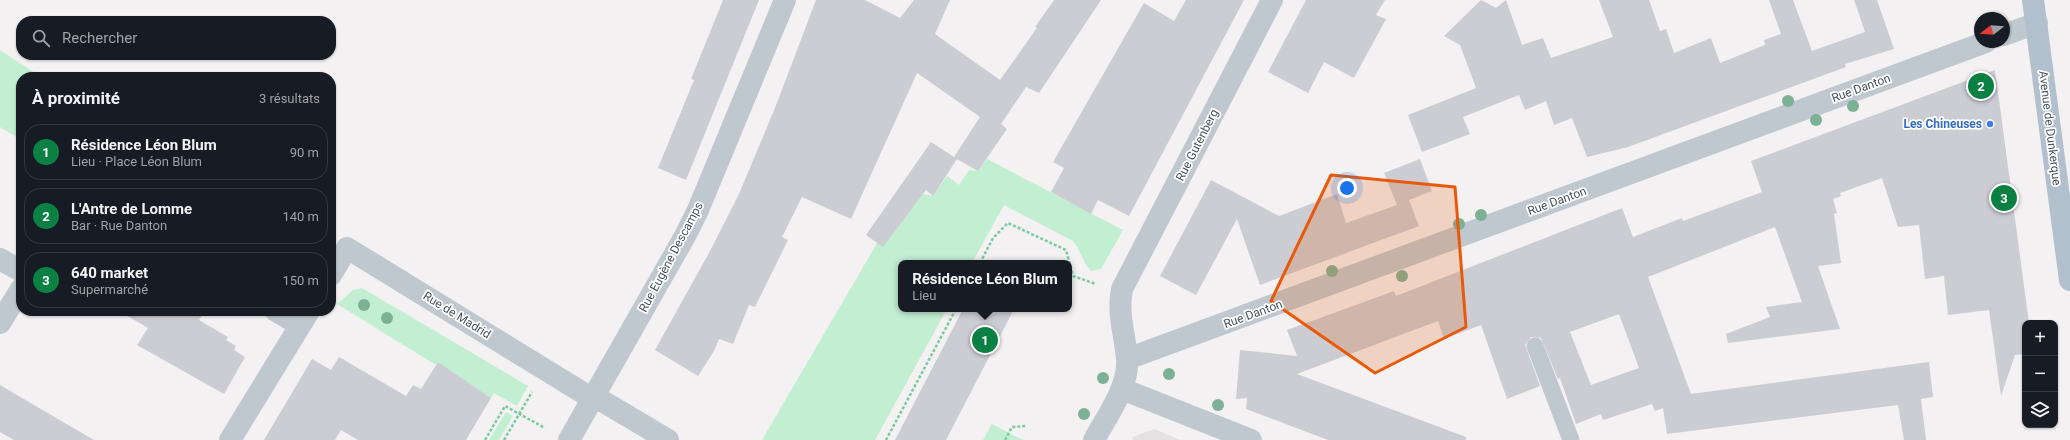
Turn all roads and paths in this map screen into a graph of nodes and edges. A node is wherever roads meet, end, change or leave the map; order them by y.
1 (785, 0) edge
2 (1272, 0) edge
3 (2033, 0) edge
4 (2037, 23) junction
5 (2010, 33) edge
6 (1974, 46) edge
7 (2067, 240) edge
8 (0, 259) edge
9 (982, 260) edge
10 (1069, 260) edge
11 (336, 267) edge
12 (16, 268) edge
13 (1072, 272) edge
14 (2070, 280) edge
15 (1122, 289) junction
16 (16, 297) edge
17 (954, 312) edge
18 (304, 318) edge
19 (0, 324) edge
20 (1535, 346) dead end
21 (1127, 359) junction
22 (554, 376) junction
23 (1122, 389) junction
24 (593, 399) junction
25 (520, 415) junction
26 (549, 422) dead end
27 (1026, 426) dead end
28 (230, 440) edge
29 (485, 440) edge
30 (504, 440) edge
31 (569, 440) edge
32 (668, 440) edge
33 (886, 440) edge
34 (1005, 440) edge
35 (1094, 440) edge
36 (1251, 440) edge
37 (1571, 440) edge

1 - 24 street, Rue Eugène Descamps
2 - 15 street, Rue Gutenberg
3 - 4 main road, Avenue de Dunkerque
4 - 5 street
4 - 7 main road, Avenue de Dunkerque
6 - 21 street, Rue Danton
7 - 14 main road, Avenue de Dunkerque
8 - 12 street
9 - 10 path
11 - 22 street, Rue de Madrid
13 - 15 path
15 - 21 street
16 - 19 street
17 - 33 path
18 - 28 street
20 - 37 lane
21 - 23 street
22 - 24 street, Rue de Madrid
22 - 25 path
23 - 35 street
23 - 36 street
24 - 31 street, Rue Eugène Descamps
24 - 32 street, Rue de Madrid
25 - 26 path
25 - 29 path
25 - 30 path
27 - 34 path

